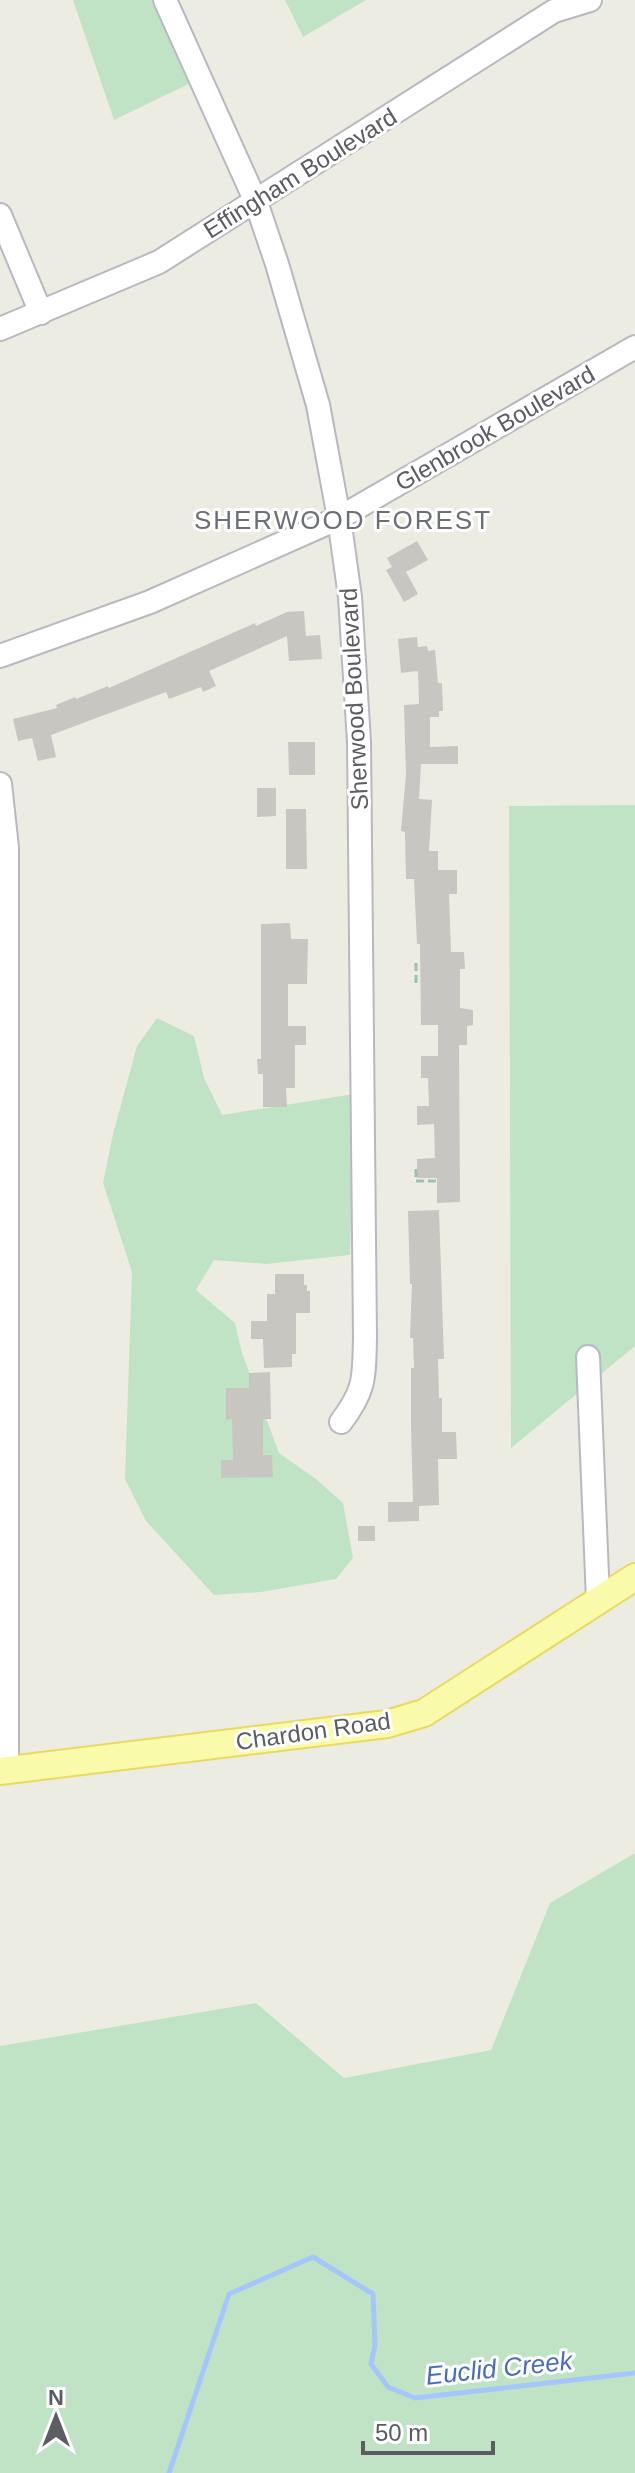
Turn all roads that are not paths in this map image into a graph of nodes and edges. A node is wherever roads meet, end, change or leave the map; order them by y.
1 (165, 0) edge
2 (590, 0) edge
3 (256, 202) junction
4 (0, 215) edge
5 (41, 313) junction
6 (0, 329) edge
7 (635, 347) edge
8 (339, 518) junction
9 (0, 656) edge
10 (0, 784) edge
11 (588, 1357) dead end
12 (341, 1422) dead end
13 (635, 1577) edge
14 (598, 1600) junction
15 (4, 1770) edge

1 - 3 street, Sherwood Boulevard
2 - 3 street, Effingham Boulevard
3 - 5 street, Effingham Boulevard
3 - 8 street, Sherwood Boulevard
4 - 5 street
5 - 6 street, Effingham Boulevard
7 - 8 street, Glenbrook Boulevard
8 - 9 street, Glenbrook Boulevard
8 - 12 street, Sherwood Boulevard
10 - 15 street
11 - 14 street
13 - 14 main road, Chardon Road
14 - 15 main road, Chardon Road

